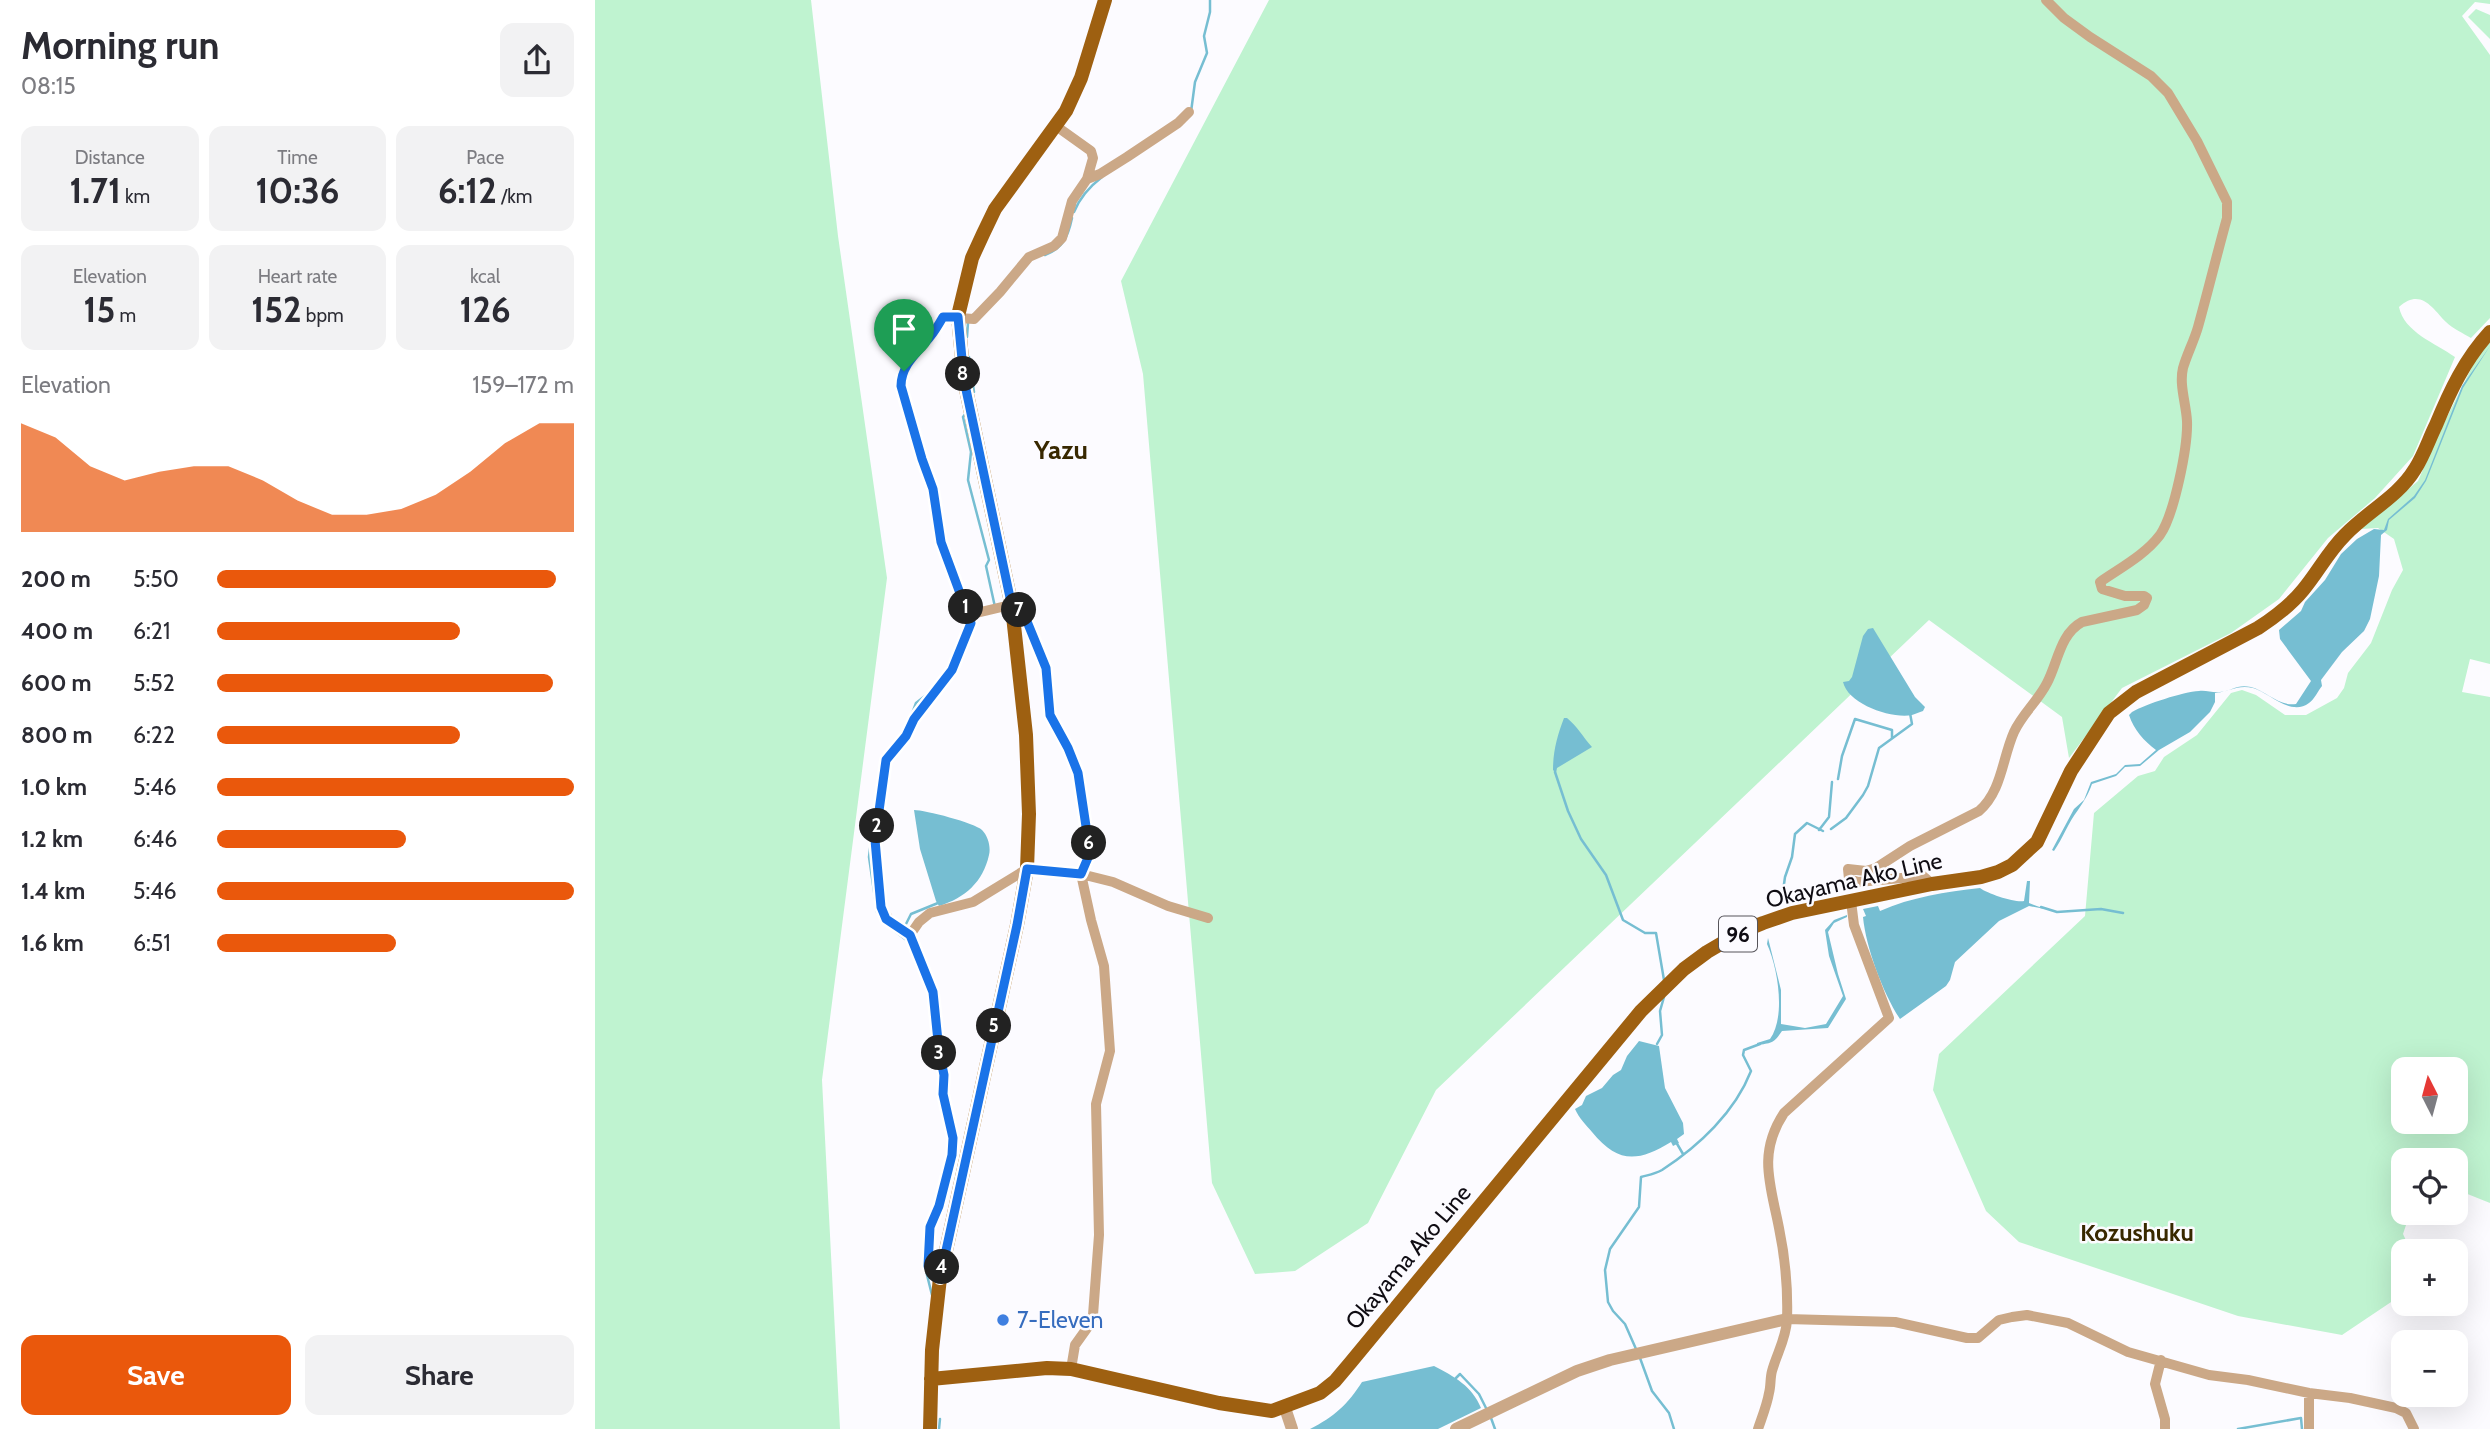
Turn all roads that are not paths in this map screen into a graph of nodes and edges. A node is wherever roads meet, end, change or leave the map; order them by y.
1 (1105, 0) edge
2 (2046, 0) edge
3 (1189, 112) dead end
4 (1056, 126) junction
5 (1087, 179) junction
6 (958, 317) junction
7 (2490, 332) edge
8 (1001, 608) junction
9 (969, 619) junction
10 (1027, 869) junction
11 (1081, 874) junction
12 (1932, 884) junction
13 (1851, 901) junction
14 (1208, 918) dead end
15 (910, 935) junction
16 (940, 1278) junction
17 (1787, 1319) junction
18 (2161, 1360) junction
19 (1071, 1369) junction
20 (932, 1379) junction
21 (2309, 1393) junction
22 (1285, 1408) junction
23 (930, 1429) edge
24 (1292, 1429) edge
25 (1456, 1429) edge
26 (1758, 1429) edge
27 (2165, 1429) edge
28 (2309, 1429) edge
29 (2414, 1429) edge

1 - 4 main road
2 - 12 street
3 - 5 street
4 - 5 street
4 - 6 main road
5 - 6 street
6 - 8 main road
6 - 9 street
7 - 12 main road, Okayama Ako Line / 96
8 - 9 street
8 - 10 main road
8 - 11 street
9 - 15 street
10 - 11 street
10 - 15 street
10 - 16 main road
11 - 14 street
11 - 19 street
12 - 13 main road, Okayama Ako Line / 96
13 - 17 street
13 - 22 main road, Okayama Ako Line / 96
15 - 16 street
16 - 20 main road
17 - 18 street
17 - 25 street
17 - 26 street
18 - 21 street
18 - 27 street
19 - 20 main road, Okayama Ako Line / 96
19 - 22 main road, Okayama Ako Line / 96
20 - 23 main road
21 - 28 street
21 - 29 street
22 - 24 street

